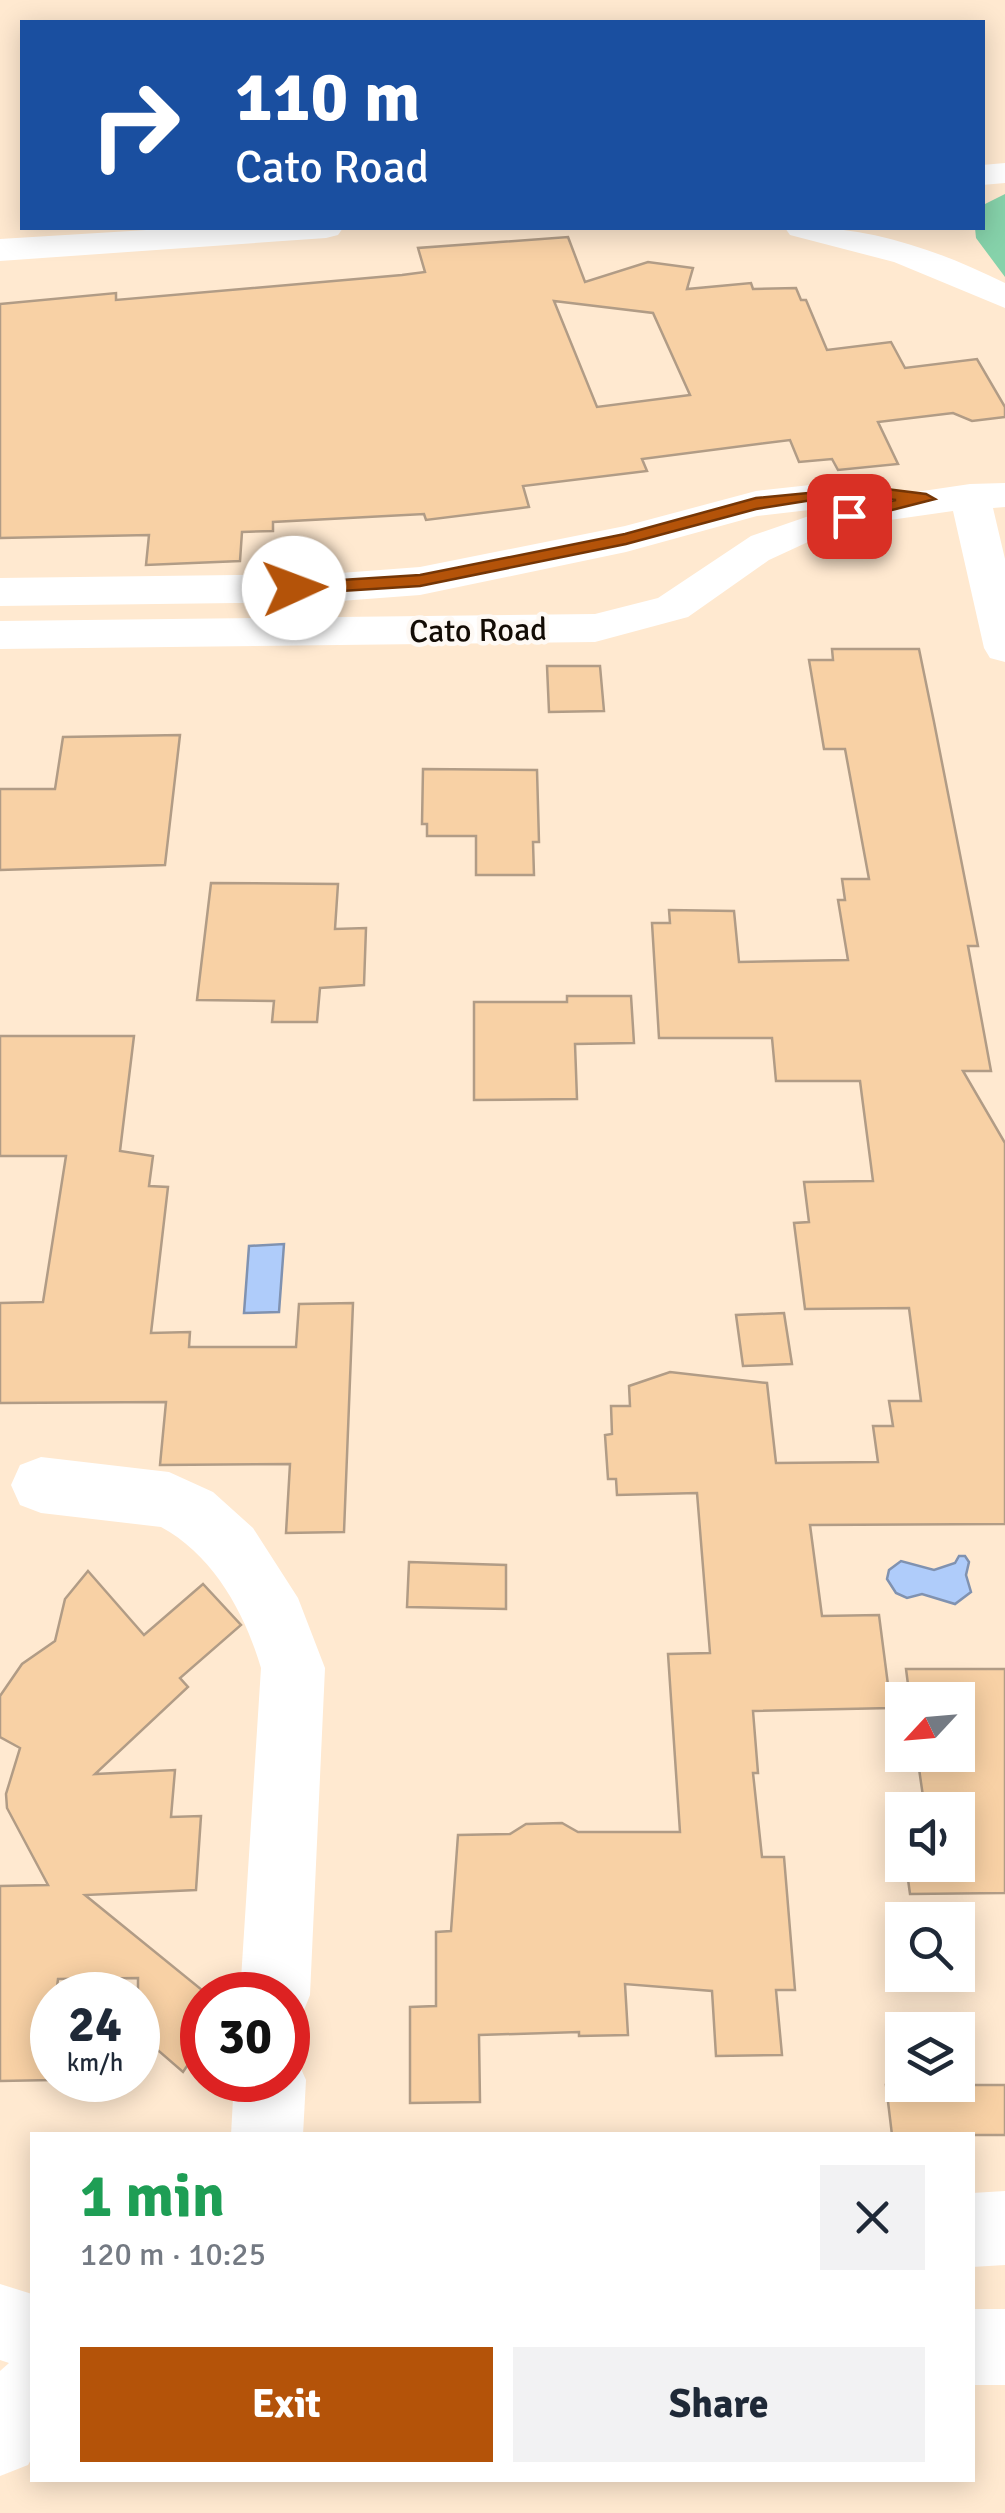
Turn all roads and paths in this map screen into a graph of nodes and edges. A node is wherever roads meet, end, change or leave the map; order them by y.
1 (296, 230) edge
2 (813, 230) edge
3 (952, 238) dead end
4 (0, 250) edge
5 (964, 274) junction
6 (1005, 297) edge
7 (988, 496) edge
8 (926, 499) junction
9 (0, 592) edge
10 (0, 635) edge
11 (1005, 648) edge
12 (41, 1485) dead end
13 (276, 1972) edge
14 (269, 2102) edge
15 (267, 2132) edge
16 (1005, 2228) edge
17 (975, 2230) edge
18 (30, 2305) edge
19 (0, 2314) edge
20 (0, 2322) edge
21 (30, 2331) edge
22 (975, 2347) edge
23 (1005, 2347) edge
24 (30, 2395) edge
25 (0, 2437) edge

1 - 4 street
2 - 5 street
3 - 5 street
5 - 6 street
7 - 8 street, Cato Road
7 - 11 street
8 - 9 street, Cato Road
8 - 10 street, Cato Road
12 - 13 street
14 - 15 street
16 - 17 street
18 - 19 street
20 - 21 street
22 - 23 street
24 - 25 street

